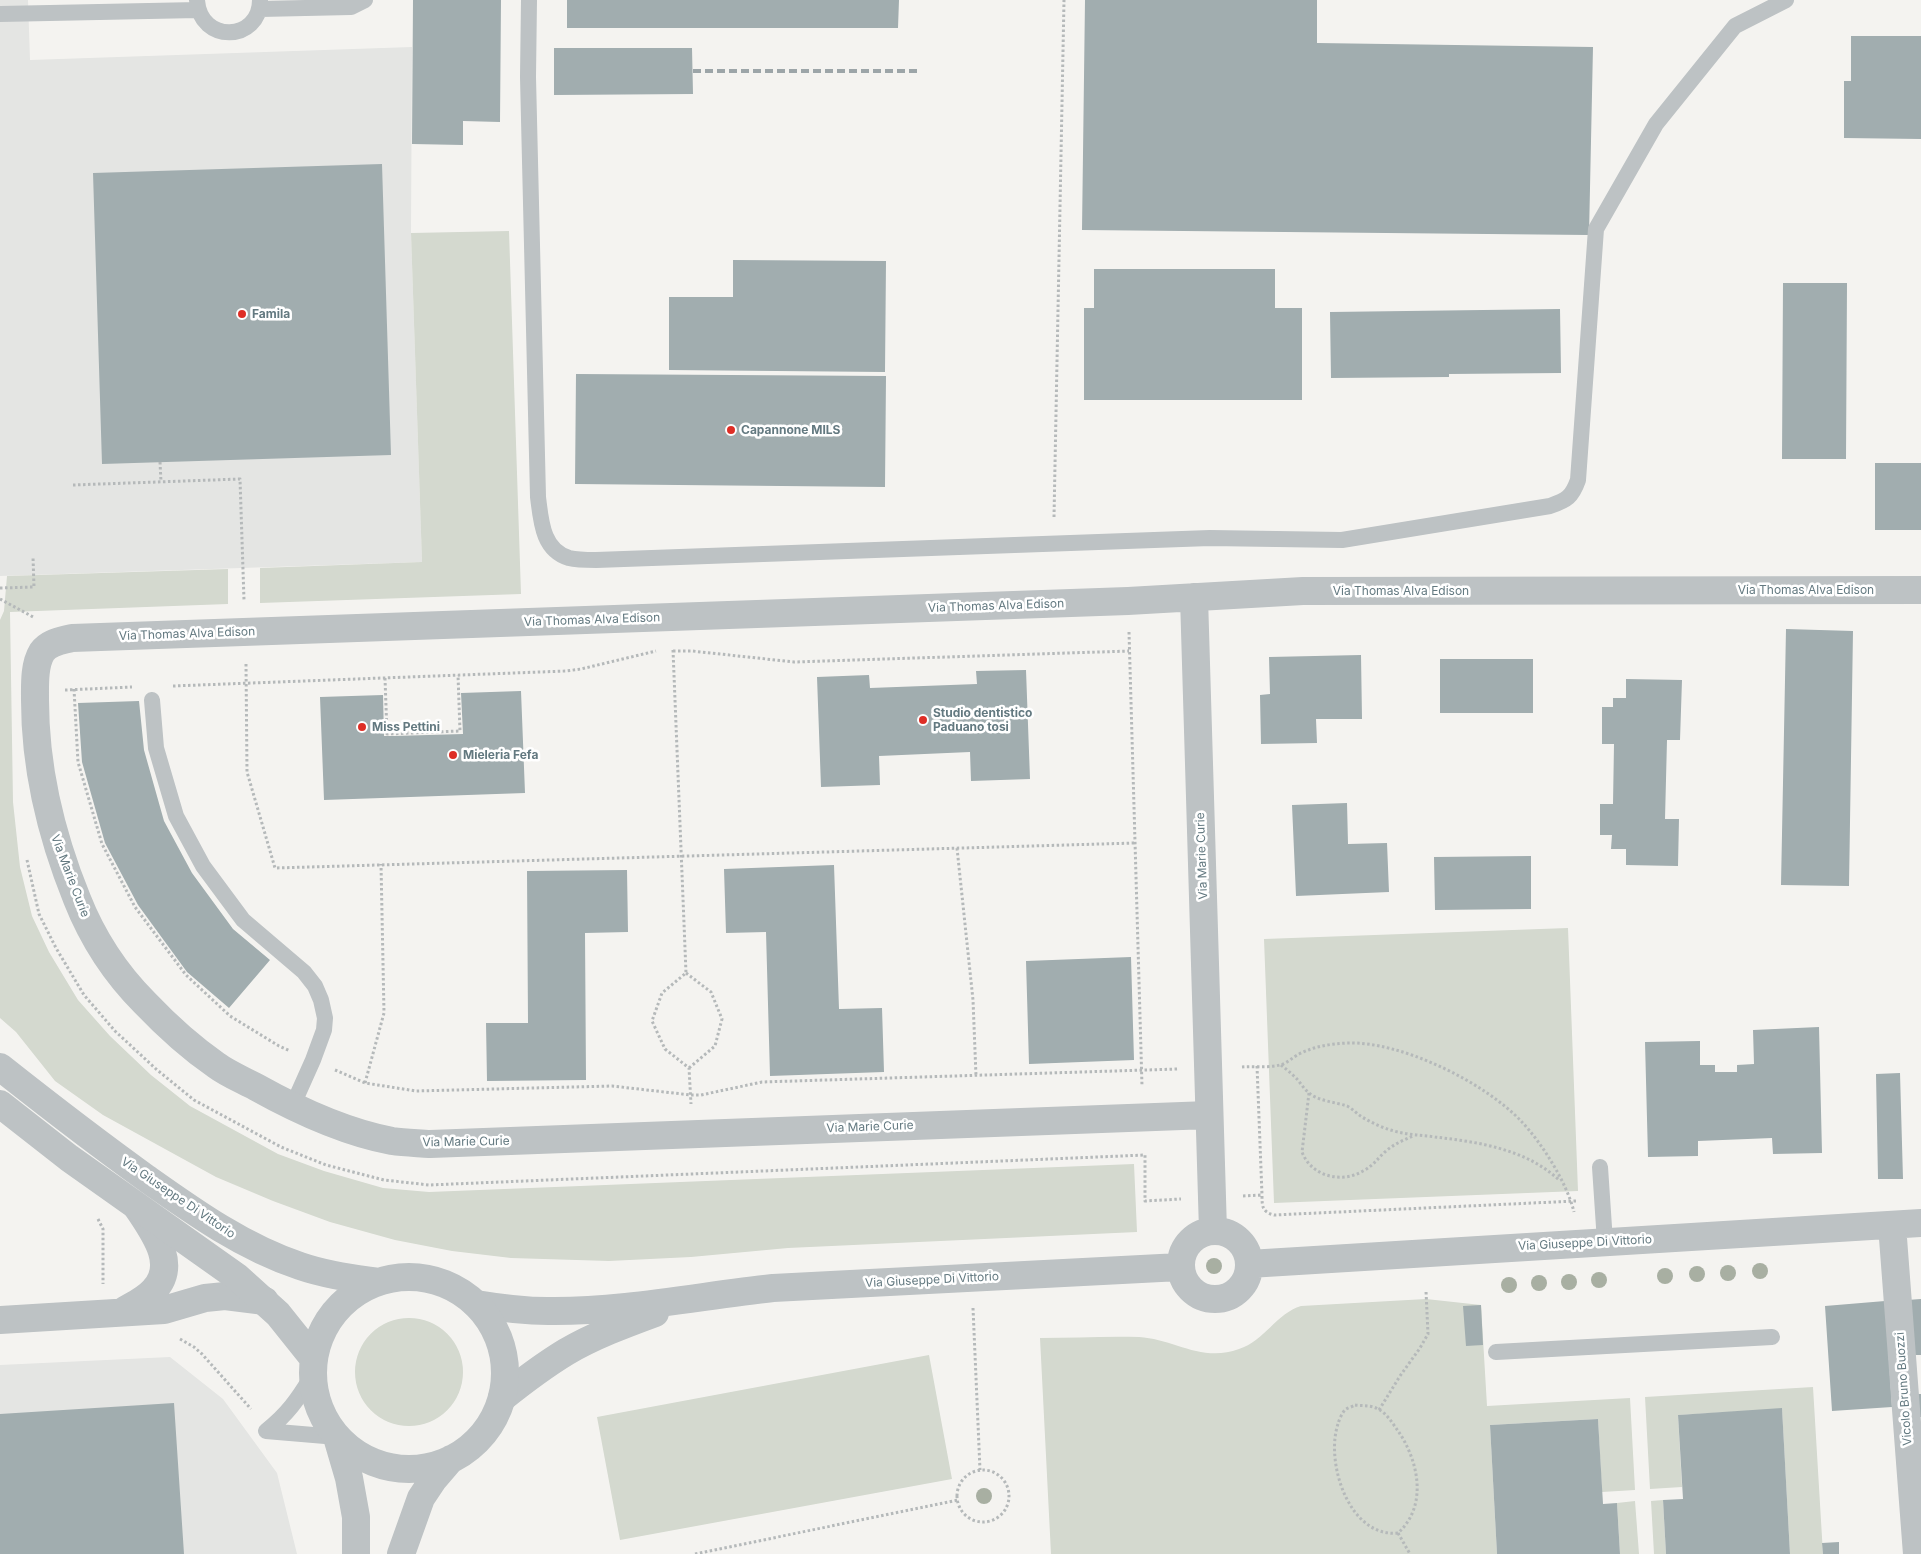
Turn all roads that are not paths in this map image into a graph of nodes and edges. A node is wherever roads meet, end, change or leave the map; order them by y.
1 (365, 0) edge
2 (529, 0) edge
3 (1786, 0) edge
4 (260, 4) edge
5 (198, 5) edge
6 (70, 6) edge
7 (0, 14) edge
8 (1921, 590) edge
9 (1194, 598) junction
10 (72, 638) joint
11 (152, 700) dead end
12 (0, 1068) edge
13 (0, 1104) edge
14 (292, 1107) junction
15 (1209, 1115) junction
16 (1600, 1167) dead end
17 (137, 1207) junction
18 (1921, 1223) edge
19 (1892, 1225) junction
20 (1213, 1231) junction
21 (1605, 1242) junction
22 (1249, 1264) junction
23 (1180, 1267) junction
24 (379, 1282) junction
25 (265, 1301) junction
26 (686, 1301) junction
27 (476, 1304) junction
28 (121, 1313) junction
29 (0, 1320) edge
30 (1772, 1337) dead end
31 (1496, 1352) dead end
32 (313, 1368) junction
33 (502, 1398) junction
34 (337, 1437) junction
35 (451, 1460) junction
36 (356, 1554) edge
37 (401, 1554) edge
38 (1917, 1554) edge

1 - 4 lane
2 - 3 lane
4 - 5 lane
5 - 6 lane
6 - 7 lane
8 - 9 street, Via Thomas Alva Edison
9 - 10 street, Via Thomas Alva Edison
9 - 15 street, Via Marie Curie
10 - 14 street, Via Marie Curie
11 - 14 lane
12 - 24 street, Via Giuseppe Di Vittorio
13 - 17 street
14 - 15 street, Via Marie Curie
15 - 20 street, Via Marie Curie
16 - 21 lane
17 - 25 street
17 - 28 street
18 - 19 street, Via Giuseppe Di Vittorio
19 - 21 street, Via Giuseppe Di Vittorio
19 - 38 street, Vicolo Bruno Buozzi
20 - 22 street
20 - 23 street
21 - 22 street, Via Giuseppe Di Vittorio
22 - 23 street
23 - 26 street, Via Giuseppe Di Vittorio
24 - 27 street
24 - 32 street
25 - 28 street
25 - 32 street
26 - 27 street, Via Giuseppe Di Vittorio
26 - 33 street, Via Giuseppe Di Vittorio
27 - 33 street
28 - 29 street
30 - 31 lane
32 - 34 street
32 - 34 lane
33 - 35 street
34 - 35 street
34 - 36 street
35 - 37 street

